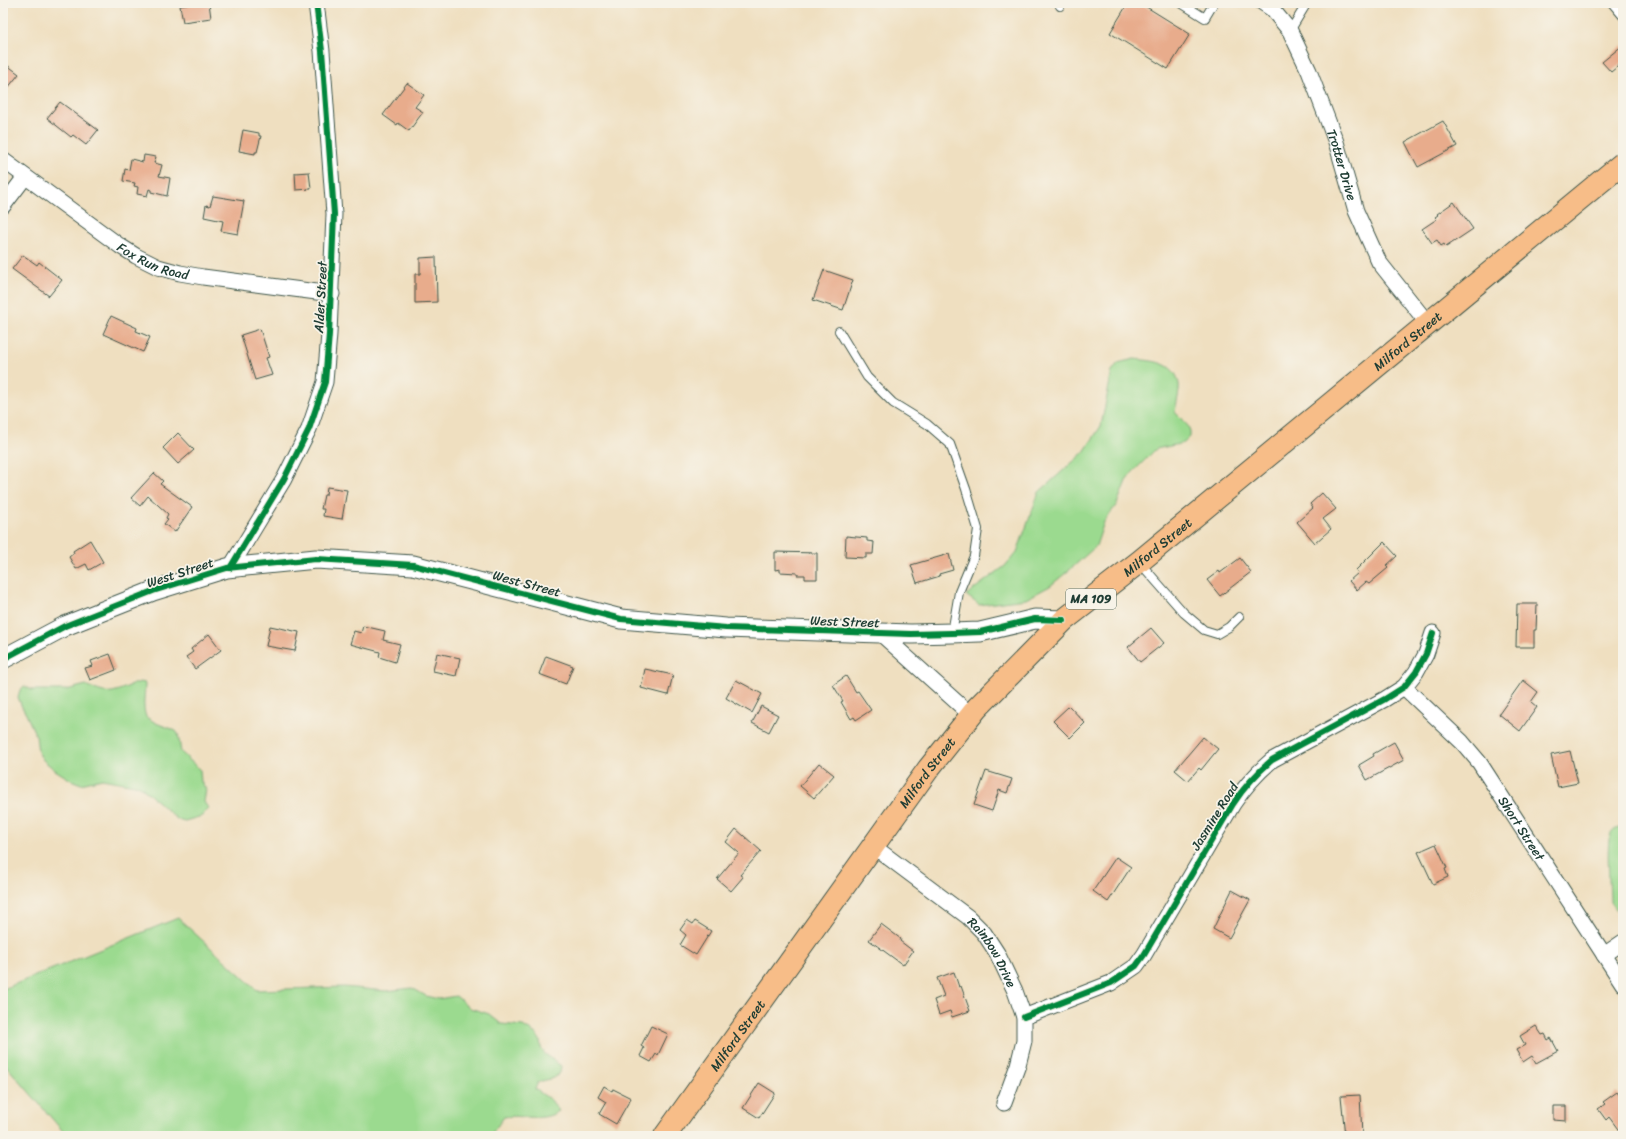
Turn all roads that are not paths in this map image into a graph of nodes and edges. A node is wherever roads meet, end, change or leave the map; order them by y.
1 (316, 3) edge
2 (1181, 3) edge
3 (1214, 3) edge
4 (1263, 3) edge
5 (1308, 3) edge
6 (1612, 3) edge
7 (1623, 16) edge
8 (1290, 31) junction
9 (3, 160) edge
10 (1623, 163) edge
11 (25, 177) junction
12 (3, 206) edge
13 (332, 294) junction
14 (1429, 325) junction
15 (839, 332) dead end
16 (1139, 562) junction
17 (230, 568) junction
18 (1239, 617) dead end
19 (1064, 620) junction
20 (880, 633) junction
21 (952, 633) junction
22 (1433, 633) dead end
23 (3, 659) edge
24 (1404, 687) junction
25 (971, 715) junction
26 (873, 846) junction
27 (1623, 942) edge
28 (1604, 955) junction
29 (1623, 984) edge
30 (1024, 1017) junction
31 (1004, 1103) dead end
32 (665, 1136) edge

1 - 13 street, Alder Street
2 - 3 lane
4 - 8 street, Trotter Drive
5 - 8 lane
6 - 7 lane
8 - 14 street, Trotter Drive
9 - 11 street, Fox Run Road
10 - 14 main road, Milford Street / MA 109
11 - 12 street
11 - 13 street, Fox Run Road
13 - 17 street, Alder Street
14 - 16 main road, Milford Street / MA 109
15 - 21 lane
16 - 18 lane
16 - 19 main road, Milford Street / MA 109
17 - 20 street, West Street
17 - 23 street, West Street
19 - 21 street, West Street
19 - 25 main road, Milford Street / MA 109
20 - 21 street, West Street
20 - 25 street, West Street
22 - 24 street, Jasmine Road
24 - 28 street, Short Street
24 - 30 street, Jasmine Road
25 - 26 main road, Milford Street / MA 109
26 - 30 street, Rainbow Drive
26 - 32 main road, Milford Street / MA 109
27 - 28 street
28 - 29 street, Short Street
30 - 31 street, Rainbow Drive

